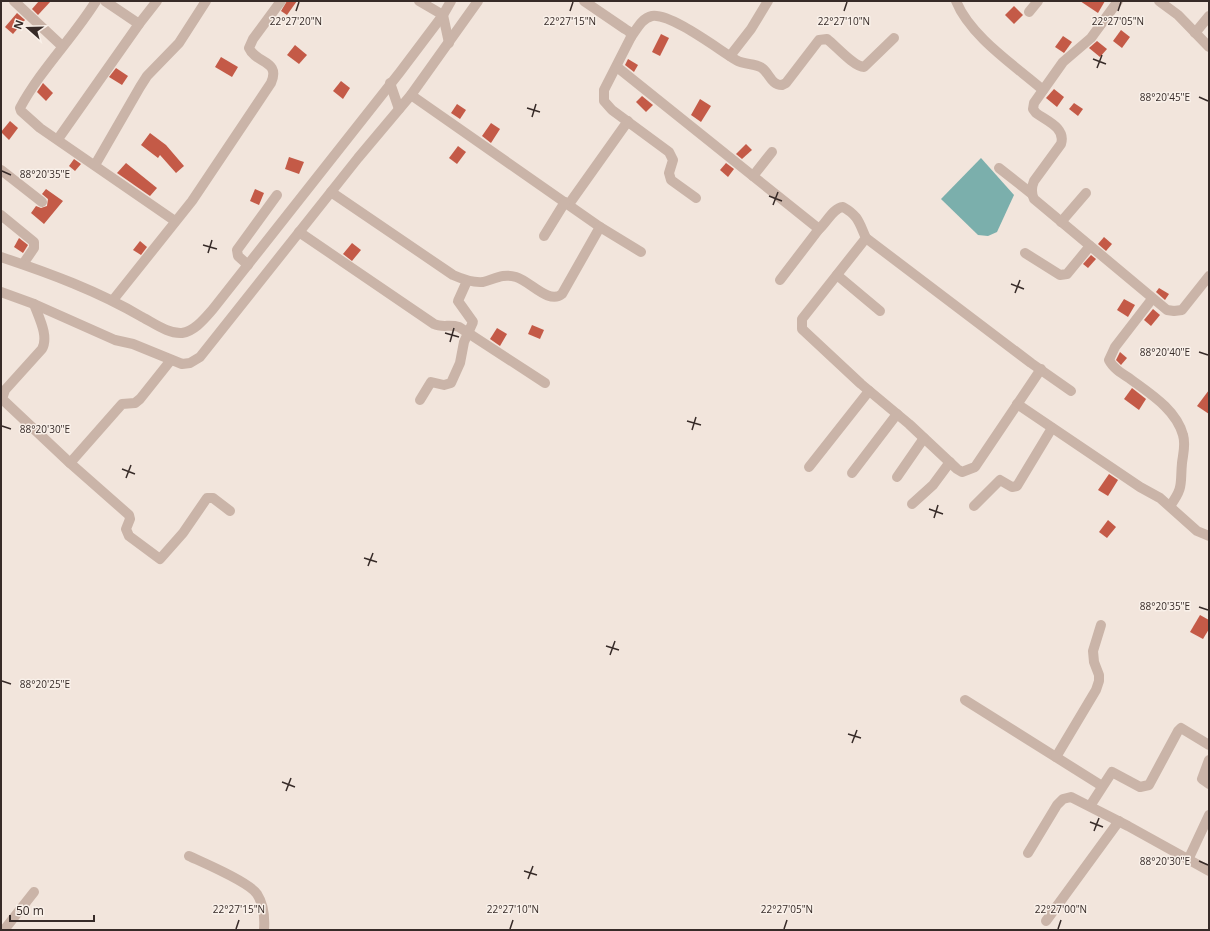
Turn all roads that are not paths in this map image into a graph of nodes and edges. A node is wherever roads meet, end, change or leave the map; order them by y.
1 (14, 1) edge
2 (96, 1) edge
3 (105, 1) edge
4 (157, 1) edge
5 (206, 1) edge
6 (281, 1) edge
7 (419, 1) edge
8 (451, 1) edge
9 (478, 1) edge
10 (584, 1) edge
11 (768, 1) edge
12 (956, 1) edge
13 (1038, 1) edge
14 (1118, 1) edge
15 (1159, 1) edge
16 (598, 5) edge
17 (1029, 12) dead end
18 (443, 15) junction
19 (1209, 16) edge
20 (139, 24) junction
21 (1195, 33) junction
22 (631, 37) junction
23 (894, 38) dead end
24 (449, 43) junction
25 (62, 46) junction
26 (1209, 47) edge
27 (730, 56) junction
28 (617, 66) junction
29 (390, 83) junction
30 (1043, 90) junction
31 (411, 95) junction
32 (399, 108) junction
33 (628, 121) junction
34 (58, 139) junction
35 (772, 152) dead end
36 (94, 165) junction
37 (999, 168) dead end
38 (1, 170) edge
39 (754, 176) junction
40 (331, 192) junction
41 (1086, 192) dead end
42 (1032, 194) junction
43 (277, 195) dead end
44 (696, 198) dead end
45 (42, 202) dead end
46 (567, 203) junction
47 (1, 215) edge
48 (175, 221) junction
49 (1061, 222) junction
50 (600, 227) junction
51 (819, 228) junction
52 (300, 232) junction
53 (544, 236) dead end
54 (866, 238) junction
55 (1090, 246) junction
56 (641, 252) dead end
57 (1025, 253) dead end
58 (1, 257) edge
59 (23, 264) junction
60 (248, 265) junction
61 (837, 275) junction
62 (1209, 276) edge
63 (780, 280) dead end
64 (467, 281) junction
65 (1, 292) edge
66 (1152, 299) junction
67 (113, 300) junction
68 (34, 304) junction
69 (880, 311) dead end
70 (468, 334) junction
71 (172, 360) junction
72 (1041, 370) junction
73 (545, 383) dead end
74 (869, 391) junction
75 (1071, 391) dead end
76 (420, 400) dead end
77 (1017, 404) junction
78 (897, 414) junction
79 (1052, 428) junction
80 (924, 438) junction
81 (950, 462) junction
82 (70, 463) junction
83 (809, 467) dead end
84 (852, 473) dead end
85 (897, 477) dead end
86 (912, 504) dead end
87 (974, 506) dead end
88 (1170, 506) junction
89 (230, 511) dead end
90 (1209, 536) edge
91 (1101, 625) dead end
92 (965, 700) dead end
93 (1209, 744) edge
94 (1056, 758) junction
95 (1209, 760) edge
96 (1209, 784) edge
97 (1102, 786) junction
98 (1090, 806) junction
99 (1209, 815) edge
100 (1119, 821) junction
101 (1028, 853) dead end
102 (189, 856) dead end
103 (1188, 860) junction
104 (1209, 871) edge
105 (34, 892) dead end
106 (1046, 921) dead end
107 (4, 930) edge
108 (264, 930) edge

1 - 25 street
2 - 25 street
3 - 20 street
4 - 20 street
5 - 36 street
6 - 48 street
7 - 18 street
8 - 18 street
9 - 24 street
10 - 16 street
11 - 27 street
12 - 30 street
13 - 17 street
14 - 30 street
15 - 21 street
16 - 22 street
18 - 24 street
18 - 29 street
19 - 21 street
20 - 34 street
21 - 26 street
22 - 27 street
22 - 28 street
23 - 27 street
24 - 31 street
25 - 34 street
28 - 33 street
28 - 39 street
29 - 32 street
29 - 60 street
30 - 42 street
31 - 32 street
31 - 46 street
32 - 40 street
33 - 44 street
33 - 46 street
34 - 36 street
35 - 39 street
36 - 48 street
37 - 42 street
38 - 45 street
39 - 51 street
40 - 52 street
40 - 64 street
41 - 49 street
42 - 49 street
43 - 60 street
46 - 50 street
46 - 53 street
47 - 59 street
48 - 67 street
49 - 55 street
50 - 56 street
50 - 64 street
51 - 54 street
51 - 63 street
52 - 70 street
52 - 71 street
54 - 61 street
54 - 72 street
55 - 57 street
55 - 66 street
58 - 59 street
59 - 67 street
60 - 67 street
61 - 69 street
61 - 74 street
62 - 66 street
64 - 70 street
65 - 68 street
66 - 88 street
68 - 71 street
68 - 82 street
70 - 73 street
70 - 76 street
71 - 82 street
72 - 75 street
72 - 77 street
74 - 78 street
74 - 83 street
77 - 79 street
77 - 81 street
78 - 80 street
78 - 84 street
79 - 87 street
79 - 88 street
80 - 81 street
80 - 85 street
81 - 86 street
82 - 89 street
88 - 90 street
91 - 94 street
92 - 94 street
93 - 97 street
94 - 97 street
95 - 96 street
97 - 98 street
98 - 100 street
98 - 101 street
99 - 103 street
100 - 103 street
100 - 106 street
102 - 108 street
103 - 104 street
105 - 107 street

